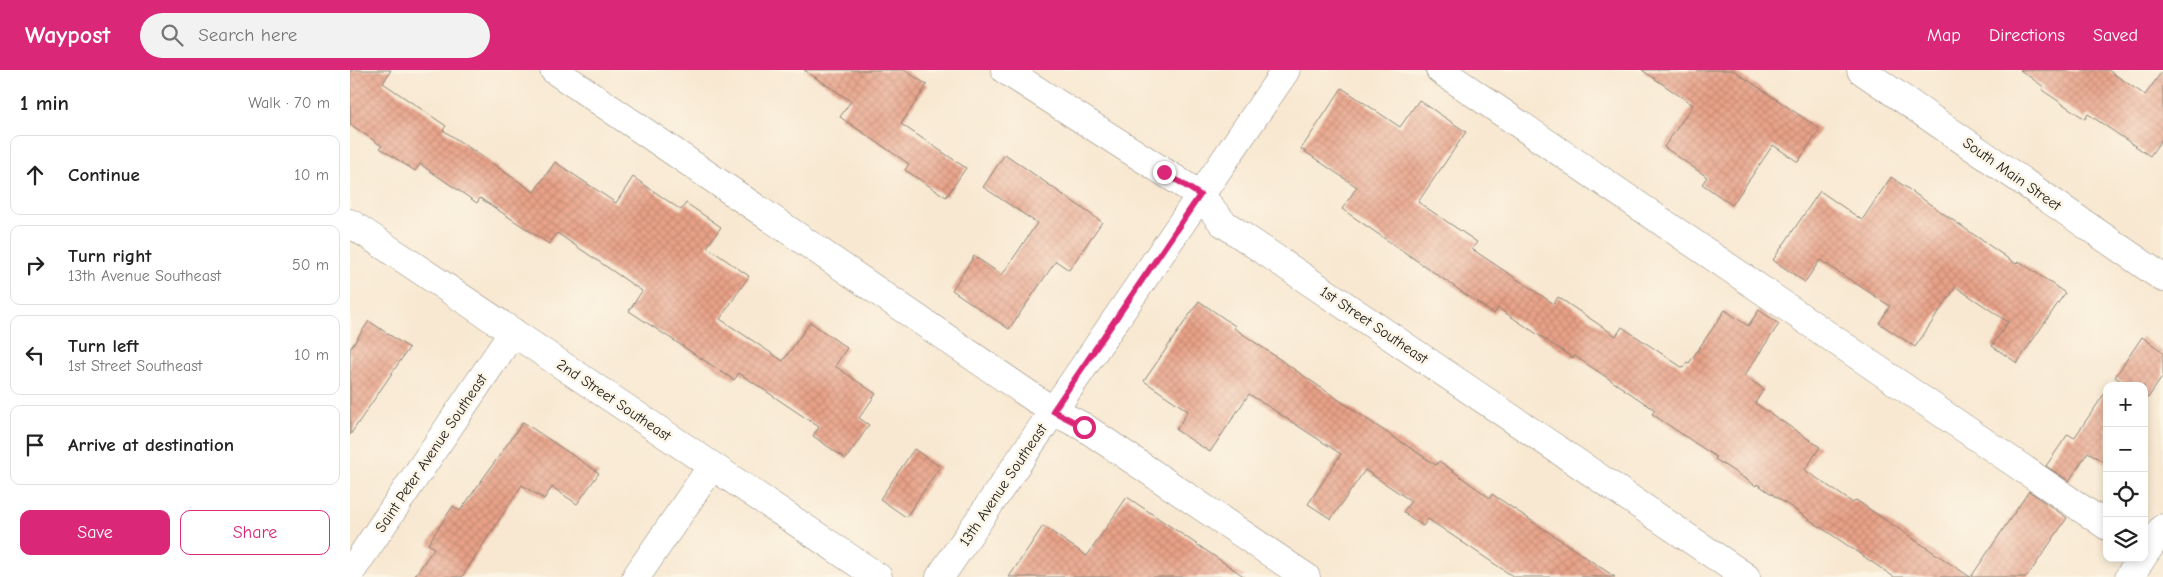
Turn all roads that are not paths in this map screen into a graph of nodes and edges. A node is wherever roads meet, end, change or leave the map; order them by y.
1 (554, 70) edge
2 (1005, 70) edge
3 (1286, 70) edge
4 (1440, 70) edge
5 (1861, 70) edge
6 (1200, 195) junction
7 (350, 223) edge
8 (2163, 278) edge
9 (513, 332) junction
10 (1053, 411) junction
11 (712, 466) junction
12 (2103, 523) edge
13 (2163, 528) edge
14 (2148, 549) edge
15 (2139, 562) edge
16 (350, 573) edge
17 (636, 577) edge
18 (878, 577) edge
19 (940, 577) edge
20 (1306, 577) edge
21 (1746, 577) edge
22 (2129, 577) edge

1 - 10 street
2 - 6 street, 1st Street Southeast
3 - 6 street, 13th Avenue Southeast
4 - 12 street
5 - 8 street, South Main Street
6 - 10 street, 13th Avenue Southeast
6 - 21 street, 1st Street Southeast
7 - 9 street, 2nd Street Southeast
9 - 11 street, 2nd Street Southeast
9 - 16 street, Saint Peter Avenue Southeast
10 - 19 street, 13th Avenue Southeast
10 - 20 street
11 - 17 street
11 - 18 street, 2nd Street Southeast
13 - 14 street
15 - 22 street

